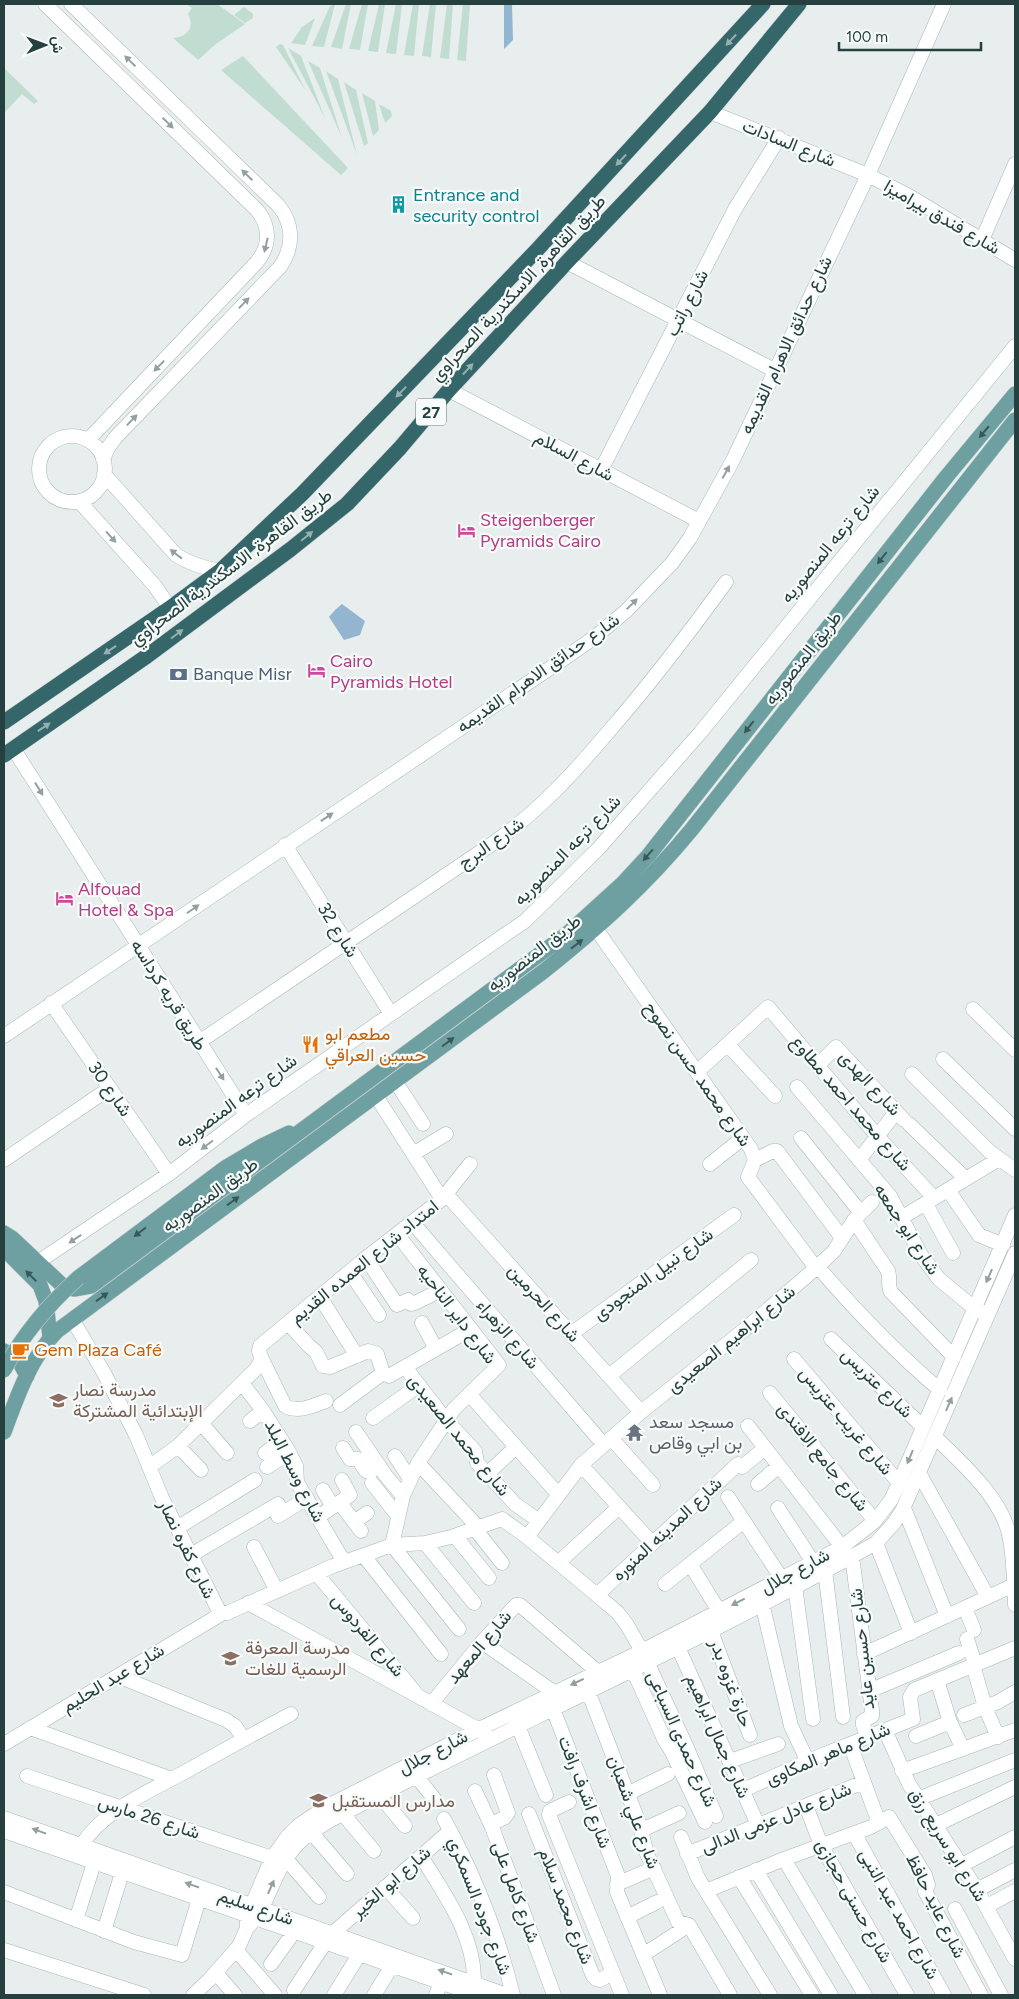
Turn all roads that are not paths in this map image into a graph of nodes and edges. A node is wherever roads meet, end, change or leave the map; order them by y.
1 (45, 4) edge
2 (70, 4) edge
3 (763, 4) edge
4 (799, 4) edge
5 (944, 4) edge
6 (710, 112) junction
7 (779, 138) junction
8 (1015, 164) edge
9 (868, 175) junction
10 (982, 240) junction
11 (1015, 260) edge
12 (567, 262) junction
13 (678, 320) junction
14 (1015, 346) edge
15 (774, 370) junction
16 (449, 390) junction
17 (1015, 394) edge
18 (1015, 420) edge
19 (88, 440) junction
20 (103, 459) junction
21 (601, 470) junction
22 (104, 474) junction
23 (79, 501) junction
24 (699, 521) junction
25 (220, 571) junction
26 (726, 582) dead end
27 (170, 608) junction
28 (804, 656) junction
29 (819, 668) junction
30 (4, 722) edge
31 (8, 751) edge
32 (285, 845) junction
33 (596, 929) junction
34 (346, 942) junction
35 (138, 945) junction
36 (51, 1003) junction
37 (974, 1009) dead end
38 (391, 1014) junction
39 (4, 1036) edge
40 (199, 1042) junction
41 (728, 1045) junction
42 (1015, 1050) edge
43 (943, 1059) dead end
44 (818, 1065) junction
45 (697, 1072) junction
46 (912, 1074) dead end
47 (396, 1081) junction
48 (797, 1087) dead end
49 (110, 1088) junction
50 (376, 1096) junction
51 (775, 1096) dead end
52 (246, 1115) junction
53 (903, 1119) junction
54 (314, 1123) junction
55 (423, 1124) dead end
56 (1015, 1129) edge
57 (446, 1134) dead end
58 (877, 1136) junction
59 (743, 1138) junction
60 (801, 1138) dead end
61 (413, 1154) junction
62 (999, 1159) junction
63 (4, 1160) edge
64 (755, 1160) junction
65 (859, 1160) junction
66 (470, 1164) dead end
67 (710, 1164) dead end
68 (1015, 1170) edge
69 (169, 1174) junction
70 (966, 1179) junction
71 (948, 1190) junction
72 (444, 1197) junction
73 (930, 1201) junction
74 (872, 1202) dead end
75 (734, 1215) dead end
76 (1015, 1216) edge
77 (858, 1217) junction
78 (902, 1218) junction
79 (412, 1222) junction
80 (4, 1233) edge
81 (396, 1234) junction
82 (842, 1238) junction
83 (1002, 1245) junction
84 (4, 1249) edge
85 (953, 1253) dead end
86 (1015, 1253) edge
87 (366, 1258) junction
88 (751, 1260) dead end
89 (38, 1262) junction
90 (817, 1267) junction
91 (350, 1272) junction
92 (441, 1290) junction
93 (320, 1297) junction
94 (974, 1308) junction
95 (380, 1315) dead end
96 (988, 1315) junction
97 (72, 1319) junction
98 (288, 1323) junction
99 (422, 1324) dead end
100 (471, 1329) junction
101 (571, 1334) junction
102 (50, 1338) junction
103 (831, 1338) dead end
104 (436, 1349) junction
105 (4, 1351) edge
106 (357, 1356) junction
107 (261, 1357) junction
108 (954, 1357) junction
109 (794, 1359) dead end
110 (405, 1367) junction
111 (4, 1370) edge
112 (383, 1373) junction
113 (27, 1376) junction
114 (609, 1376) junction
115 (242, 1383) junction
116 (419, 1385) junction
117 (940, 1390) junction
118 (770, 1393) dead end
119 (469, 1394) junction
120 (326, 1402) dead end
121 (340, 1404) dead end
122 (263, 1411) junction
123 (641, 1412) junction
124 (373, 1418) dead end
125 (446, 1420) junction
126 (250, 1421) dead end
127 (201, 1423) junction
128 (748, 1426) dead end
129 (923, 1427) junction
130 (4, 1432) edge
131 (356, 1432) dead end
132 (935, 1437) junction
133 (607, 1442) junction
134 (178, 1446) junction
135 (285, 1447) junction
136 (516, 1447) junction
137 (343, 1448) dead end
138 (765, 1448) junction
139 (227, 1453) dead end
140 (265, 1453) dead end
141 (395, 1456) dead end
142 (418, 1463) junction
143 (379, 1465) junction
144 (581, 1465) junction
145 (779, 1466) junction
146 (149, 1467) junction
147 (267, 1467) dead end
148 (201, 1470) dead end
149 (919, 1473) junction
150 (487, 1474) junction
151 (410, 1479) junction
152 (255, 1480) dead end
153 (342, 1480) dead end
154 (372, 1483) dead end
155 (758, 1484) dead end
156 (899, 1484) junction
157 (653, 1485) dead end
158 (323, 1490) dead end
159 (558, 1494) junction
160 (403, 1496) junction
161 (728, 1497) dead end
162 (307, 1498) junction
163 (337, 1505) junction
164 (619, 1507) junction
165 (778, 1508) dead end
166 (904, 1508) junction
167 (367, 1513) dead end
168 (398, 1515) junction
169 (318, 1517) junction
170 (539, 1521) junction
171 (744, 1521) junction
172 (875, 1521) junction
173 (177, 1528) junction
174 (476, 1528) junction
175 (456, 1536) junction
176 (527, 1537) junction
177 (425, 1542) junction
178 (652, 1543) junction
179 (876, 1543) junction
180 (392, 1545) junction
181 (254, 1547) dead end
182 (847, 1551) junction
183 (191, 1555) junction
184 (364, 1556) junction
185 (344, 1562) junction
186 (502, 1563) dead end
187 (558, 1563) junction
188 (690, 1564) junction
189 (819, 1566) junction
190 (317, 1574) junction
191 (489, 1578) dead end
192 (782, 1579) junction
193 (664, 1584) dead end
194 (1014, 1585) junction
195 (795, 1586) junction
196 (277, 1591) junction
197 (596, 1595) junction
198 (988, 1598) junction
199 (474, 1603) dead end
200 (762, 1603) junction
201 (248, 1604) junction
202 (1015, 1605) edge
203 (965, 1608) junction
204 (719, 1611) junction
205 (223, 1613) junction
206 (947, 1616) junction
207 (459, 1629) dead end
208 (711, 1630) junction
209 (911, 1632) junction
210 (482, 1642) junction
211 (678, 1646) junction
212 (1015, 1648) edge
213 (959, 1653) dead end
214 (441, 1654) dead end
215 (864, 1654) junction
216 (645, 1657) junction
217 (974, 1665) junction
218 (633, 1670) junction
219 (598, 1672) junction
220 (118, 1676) junction
221 (937, 1680) junction
222 (588, 1691) junction
223 (869, 1691) junction
224 (1015, 1692) edge
225 (555, 1693) junction
226 (418, 1696) junction
227 (432, 1704) junction
228 (985, 1707) junction
229 (553, 1709) junction
230 (291, 1714) dead end
231 (964, 1715) dead end
232 (843, 1718) dead end
233 (813, 1719) dead end
234 (950, 1722) junction
235 (518, 1726) junction
236 (30, 1728) junction
237 (479, 1729) junction
238 (885, 1730) junction
239 (1015, 1730) edge
240 (750, 1734) dead end
241 (916, 1736) dead end
242 (868, 1737) junction
243 (998, 1737) junction
244 (494, 1738) junction
245 (244, 1739) junction
246 (4, 1744) edge
247 (778, 1744) dead end
248 (850, 1744) junction
249 (963, 1749) junction
250 (1015, 1760) edge
251 (730, 1761) junction
252 (808, 1762) junction
253 (902, 1771) junction
254 (494, 1774) dead end
255 (668, 1774) dead end
256 (27, 1776) dead end
257 (417, 1777) junction
258 (172, 1779) junction
259 (864, 1782) junction
260 (1015, 1787) edge
261 (743, 1790) junction
262 (475, 1791) dead end
263 (627, 1794) junction
264 (380, 1795) junction
265 (546, 1795) dead end
266 (918, 1799) junction
267 (436, 1801) dead end
268 (569, 1802) dead end
269 (806, 1806) junction
270 (122, 1808) junction
271 (679, 1813) dead end
272 (343, 1814) junction
273 (530, 1814) dead end
274 (4, 1818) edge
275 (884, 1820) junction
276 (490, 1824) junction
277 (447, 1825) joint
278 (758, 1825) junction
279 (936, 1825) junction
280 (405, 1826) dead end
281 (642, 1830) junction
282 (4, 1831) edge
283 (311, 1832) junction
284 (854, 1833) junction
285 (1015, 1836) edge
286 (681, 1837) dead end
287 (821, 1845) junction
288 (81, 1846) junction
289 (374, 1851) dead end
290 (687, 1854) junction
291 (421, 1856) junction
292 (279, 1859) junction
293 (784, 1859) junction
294 (94, 1863) junction
295 (962, 1865) junction
296 (654, 1868) junction
297 (756, 1870) junction
298 (1015, 1870) edge
299 (122, 1873) junction
300 (347, 1874) dead end
301 (739, 1877) junction
302 (617, 1880) junction
303 (385, 1887) junction
304 (977, 1890) junction
305 (1015, 1891) edge
306 (4, 1892) edge
307 (706, 1892) junction
308 (319, 1897) dead end
309 (198, 1899) junction
310 (657, 1902) dead end
311 (986, 1906) junction
312 (955, 1909) dead end
313 (252, 1915) junction
314 (627, 1917) junction
315 (413, 1918) dead end
316 (76, 1920) junction
317 (690, 1925) junction
318 (104, 1931) junction
319 (294, 1932) junction
320 (329, 1938) junction
321 (4, 1950) edge
322 (236, 1950) junction
323 (1014, 1952) edge
324 (359, 1955) junction
325 (643, 1956) junction
326 (271, 1964) dead end
327 (392, 1966) junction
328 (216, 1973) junction
329 (613, 1974) junction
330 (438, 1989) edge
331 (476, 1989) edge
332 (209, 1990) edge
333 (294, 1990) dead end
334 (144, 1995) edge
335 (193, 1995) edge
336 (235, 1995) edge
337 (275, 1995) edge
338 (334, 1995) edge
339 (374, 1995) edge
340 (507, 1995) edge
341 (513, 1995) edge
342 (554, 1995) edge
343 (622, 1995) edge
344 (660, 1995) edge
345 (730, 1995) edge
346 (770, 1995) edge
347 (812, 1995) edge
348 (831, 1995) edge
349 (865, 1995) edge
350 (907, 1995) edge
351 (944, 1995) edge
352 (981, 1995) edge
353 (1001, 1995) edge

1 -> 19 street
20 -> 2 street
3 -> 25 highway, طريق القاهرة, الاسكندرية الصحراوي / 27
4 - 6 highway, طريق القاهرة, الاسكندرية الصحراوي / 27
5 - 9 street, شارع حدائق الاهرام القديمه
6 - 7 street, شارع السادات
6 - 12 highway, طريق القاهرة, الاسكندرية الصحراوي / 27
7 - 9 street, شارع السادات
7 - 13 street, شارع راتب
8 - 10 street
9 - 10 street, شارع فندق بيراميزا
9 - 15 street, شارع حدائق الاهرام القديمه
10 - 11 street, شارع فندق بيراميزا
12 - 13 street
16 -> 12 highway, طريق القاهرة, الاسكندرية الصحراوي / 27
13 - 15 street
13 - 21 street, شارع راتب
14 - 38 street, شارع ترعه المنصوريه
24 -> 15 street, شارع حدائق الاهرام القديمه
16 - 21 street, شارع السلام
31 -> 16 highway, طريق القاهرة, الاسكندرية الصحراوي / 27
17 -> 28 main road, طريق المنصوريه
18 - 29 main road, طريق المنصوريه
19 - 20 street
19 - 23 street
20 - 22 street
21 - 24 street, شارع السلام
22 - 23 street
25 -> 22 street
23 -> 27 street
32 -> 24 street, شارع حدائق الاهرام القديمه
25 - 27 highway, طريق القاهرة, الاسكندرية الصحراوي / 27
26 - 34 street, شارع البرج
27 -> 30 highway, طريق القاهرة, الاسكندرية الصحراوي / 27
28 - 29 main road
28 -> 54 main road, طريق المنصوريه
29 - 33 main road, طريق المنصوريه
31 -> 35 street, طريق قريه كرداسه
32 - 34 street, شارع 32
35 -> 32 street, شارع حدائق الاهرام القديمه
33 - 45 street, شارع محمد حسن نصوح
47 -> 33 main road, طريق المنصوريه
34 - 38 street, شارع 32
34 - 40 street, شارع البرج
35 - 36 street, شارع حدائق الاهرام القديمه
35 - 40 street, طريق قريه كرداسه
36 - 39 street, شارع حدائق الاهرام القديمه
36 - 49 street, شارع 30
37 - 42 street
38 - 52 street, شارع ترعه المنصوريه
40 -> 52 street, طريق قريه كرداسه
41 - 44 street, شارع محمد احمد مطاوع
41 - 45 street
41 - 51 street
43 - 56 street
44 - 53 street, شارع الهدى
44 - 58 street, شارع محمد احمد مطاوع
45 - 59 street, شارع محمد حسن نصوح
46 - 62 street
47 - 50 main road, طريق المنصوريه
47 - 55 street
48 - 65 street, شارع ابو جمعه
49 - 63 street
49 - 69 street, شارع 30
50 - 61 street, شارع الحرمين
97 -> 50 main road, طريق المنصوريه
52 -> 69 street, شارع ترعه المنصوريه
53 - 58 street
53 - 70 street, شارع الهدى
54 - 89 main road, طريق المنصوريه
54 -> 111 main road, bridge
57 - 61 street
58 - 65 street
58 - 73 street, شارع محمد احمد مطاوع
59 - 64 street, شارع محمد حسن نصوح
59 - 67 street
60 - 77 street
61 - 72 street, شارع الحرمين
62 - 68 street
62 - 70 street
64 - 82 street
64 - 90 street, شارع محمد حسن نصوح
65 - 78 street, شارع ابو جمعه
66 - 72 street, امتداد شارع العمده القديم
69 -> 89 street, شارع ترعه المنصوريه
70 - 71 street
71 - 73 street
71 - 83 street
72 - 79 street, امتداد شارع العمده القديم
72 - 101 street, شارع الحرمين
73 - 78 street
73 - 85 street, شارع محمد احمد مطاوع
74 - 77 street, شارع ابراهيم الصعيدى
75 - 101 street, شارع نبيل المنجودى
76 - 83 street, شارع جلال
77 - 82 street, شارع ابراهيم الصعيدى
77 - 108 street
78 - 94 street, شارع ابو جمعه
79 - 81 street, امتداد شارع العمده القديم
79 - 133 street, شارع الزهراء
80 - 89 main road, طريق المنصوريه
81 - 87 street, امتداد شارع العمده القديم
81 - 92 street, شارع داير الناحيه
82 - 90 street, شارع ابراهيم الصعيدى
83 -> 94 street, شارع جلال
102 -> 84 main road
86 - 96 street, شارع جلال
87 - 91 street, امتداد شارع العمده القديم
87 - 92 street
88 - 114 street
90 - 117 street, شارع محمد حسن نصوح
90 - 123 street, شارع ابراهيم الصعيدى
91 - 93 street, امتداد شارع العمده القديم
91 - 95 street
92 - 100 street, شارع داير الناحيه
93 - 98 street, امتداد شارع العمده القديم
93 - 106 street
94 - 96 street, شارع ابو جمعه
94 - 108 street, شارع جلال
132 -> 96 street, شارع جلال
97 - 102 main road, طريق المنصوريه
97 - 146 street, شارع كفره نصار
98 - 106 street
98 - 107 street, امتداد شارع العمده القديم
99 - 104 street
100 - 104 street
100 - 119 street, شارع داير الناحيه
101 - 114 street, شارع الحرمين
102 - 113 main road, طريق المنصوريه
103 - 129 street, شارع عتريس
104 - 110 street
105 - 113 main road
106 - 112 street
107 - 115 street
107 - 120 street
108 - 117 street, شارع جلال
109 - 156 street, شارع غريب عتريس
110 - 112 street
110 - 116 street, شارع محمد الصعيدى
112 - 121 street
113 - 130 main road, طريق المنصوريه
114 - 123 street, شارع الحرمين
115 - 122 street, شارع وسط البلد
115 - 127 street
116 - 124 street
116 - 125 street, شارع محمد الصعيدى
117 - 129 street, شارع جلال
118 - 172 street, شارع جامع الافندى
119 - 125 street, شارع داير الناحيه
119 - 136 street
122 - 126 street
122 - 135 street, شارع وسط البلد
123 - 133 street, شارع ابراهيم الصعيدى
125 - 142 street, شارع داير الناحيه
125 - 150 street, شارع محمد الصعيدى
127 - 134 street
127 - 139 street
128 - 138 street
129 -> 156 street, شارع جلال
131 - 143 street
132 - 149 street, شارع جلال
132 - 194 street
133 - 144 street, شارع ابراهيم الصعيدى
133 - 157 street, شارع الزهراء
134 - 146 street
134 - 148 street
135 - 140 street
135 - 147 street
135 - 162 street, شارع وسط البلد
136 - 150 street
136 - 159 street
137 - 143 street
138 - 145 street
138 - 178 street, شارع المدينه المنوره
141 - 151 street
142 - 151 street, شارع داير الناحيه
142 - 174 street
143 - 160 street
144 - 159 street, شارع ابراهيم الصعيدى
144 - 164 street
145 - 155 street
145 - 182 street
146 - 173 street, شارع كفره نصار
149 - 166 street, شارع جلال
149 - 198 street
150 - 170 street, شارع محمد الصعيدى
151 - 160 street, شارع داير الناحيه
152 - 173 street
153 - 163 street
154 - 168 street
156 - 172 street, شارع جلال
158 - 163 street
159 - 170 street, شارع ابراهيم الصعيدى
160 - 168 street, شارع داير الناحيه
161 - 171 street
162 - 169 street, شارع وسط البلد
162 - 183 street
163 - 167 street
163 - 169 street
164 - 178 street
164 - 187 street
165 - 189 street
166 - 179 street, شارع جلال
166 - 206 street
168 - 180 street, شارع داير الناحيه
169 - 185 street, شارع وسط البلد
170 - 176 street, شارع ابراهيم الصعيدى
171 - 188 street
171 - 192 street
172 - 182 street, شارع جلال
173 - 183 street, شارع كفره نصار
174 - 175 street, شارع كفره نصار
174 - 176 street, شارع كفره نصار
174 - 186 street
175 - 177 street, شارع كفره نصار
175 - 191 street
176 - 187 street, شارع حمدى السباعى
177 - 180 street, شارع كفره نصار
177 - 199 street
178 - 197 street, شارع المدينه المنوره
179 - 182 street, شارع جلال
179 - 209 street
180 - 184 street, شارع كفره نصار
180 - 207 street
181 - 196 street
182 - 189 street, شارع جلال
182 - 215 street, شارع حسين عايد
183 - 205 street, شارع كفره نصار
184 - 185 street, شارع كفره نصار
184 - 214 street
185 - 190 street, شارع كفره نصار
187 - 197 street, شارع حمدى السباعى
188 - 193 street
188 - 204 street
189 - 192 street, شارع جلال
189 - 195 street, شارع جلال
189 - 232 street
190 - 196 street, شارع كفره نصار
190 - 226 street, شارع الفردوس
192 -> 204 street, شارع جلال
194 - 198 street
194 - 202 street
195 - 200 street, شارع جلال
195 - 233 street
196 - 201 street, شارع كفره نصار
197 - 216 street, شارع حمدى السباعى
198 - 203 street
200 - 208 street, شارع جلال
200 - 252 street
201 - 205 street, شارع كفره نصار
201 - 226 street
203 - 206 street
203 - 217 street
204 - 216 street, شارع جلال
205 - 220 street, شارع عبد الحليم
206 - 209 street
208 - 211 street, شارع جلال
208 - 240 street, حارة غزوه بدر
209 - 215 street
210 - 219 street, شارع المعهد
210 - 225 street
210 - 227 street, شارع المعهد
211 - 216 street, شارع جلال
211 - 251 street, شارع جمال ابراهيم
212 - 217 street
213 - 223 street
215 - 223 street, شارع حسين عايد
216 - 218 street, شارع جلال
216 - 218 street, شارع حمدى السباعى
216 - 219 street, شارع جلال
217 - 221 street
217 - 228 street
218 - 222 street, شارع جلال
219 -> 225 street, شارع جلال
220 - 236 street, شارع عبد الحليم
220 - 245 street
221 - 234 street
221 - 238 street, شارع ماهر المكاوى
222 - 229 street, شارع جلال
222 - 263 street, شارع علي شعبان
223 - 242 street, شارع حسين عايد
224 - 228 street
225 - 237 street, شارع جلال
226 - 227 street
227 - 237 street
228 - 231 street
228 - 243 street
229 - 235 street, شارع جلال
229 - 302 street, شارع اشرف رافت
230 - 245 street
234 - 241 street
234 - 249 street
235 - 244 street, شارع جلال
235 - 265 street
236 - 246 street, شارع عبد الحليم
236 - 258 street
237 - 244 street
237 - 292 street, شارع جلال
238 - 242 street, شارع ماهر المكاوى
238 - 253 street, شارع ابو سريع رزق
239 - 243 street
242 - 248 street, شارع ماهر المكاوى
243 - 249 street
244 - 257 street, شارع جلال
245 - 258 street
247 - 251 street
248 - 252 street, شارع ماهر المكاوى
248 - 259 street, شارع عايد حافظ
249 - 253 street
250 - 266 street
251 - 261 street, شارع جمال ابراهيم
252 - 261 street, شارع ماهر المكاوى
253 - 266 street, شارع ابو سريع رزق
254 - 276 street
255 - 263 street
256 - 270 street, شارع 26 مارس
257 - 264 street, شارع جلال
257 - 267 street
258 - 270 street
259 - 269 street, شارع عادل عزمى الدالى
259 - 275 street, شارع عايد حافظ
260 - 279 street
261 - 278 street, شارع جمال ابراهيم
262 - 276 street, شارع كامل على
263 - 281 street, شارع علي شعبان
264 - 272 street, شارع جلال
264 - 280 street
266 - 279 street, شارع ابو سريع رزق
268 - 329 street
269 - 278 street, شارع عادل عزمى الدالى
269 - 287 street, شارع حسنى حجازى
270 - 288 street
270 - 292 street, شارع 26 مارس
271 - 281 street
272 - 283 street, شارع جلال
272 - 289 street
273 - 329 street, شارع محمد سلام
288 -> 274 street, شارع سليم
275 - 284 street
275 - 352 street, شارع عايد حافظ
276 - 342 street, شارع كامل على
277 - 291 street, شارع ابو الخير
277 - 341 street, شارع جوده السمكري
278 - 290 street, شارع عادل عزمى الدالى
279 - 295 street, شارع ابو سريع رزق
281 - 296 street, شارع علي شعبان
282 - 294 street, شارع سليم
283 - 292 street, شارع جلال
283 - 300 street
284 - 287 street
284 - 351 street, شارع احمد عبد النبى
285 - 295 street
286 - 290 street
287 - 293 street
287 - 350 street, شارع حسنى حجازى
313 -> 288 street, شارع سليم
290 - 307 street
291 - 303 street, شارع ابو الخير
291 - 331 street
292 - 308 street
292 - 313 street, شارع جلال
293 - 297 street
293 - 349 street
294 - 299 street, شارع سليم
294 - 316 street
295 - 304 street, شارع ابو سريع رزق
296 - 302 street
296 - 317 street, شارع علي شعبان
297 - 301 street
297 - 348 street
298 - 304 street
299 - 309 street, شارع سليم
299 - 318 street
301 - 307 street
301 - 347 street
302 - 314 street, شارع اشرف رافت
303 - 315 street
303 - 320 street, شارع ابو الخير
304 - 311 street, شارع ابو سريع رزق
305 - 311 street
306 - 316 street
307 - 346 street
309 - 313 street, شارع سليم
309 - 318 street
310 - 314 street
311 - 323 street, شارع ابو سريع رزق
312 - 353 street
313 - 319 street, شارع سليم
313 - 320 street, شارع سليم
313 - 322 street, شارع جلال
314 - 325 street, شارع اشرف رافت
316 - 318 street
317 - 325 street
317 - 345 street
319 - 320 street, شارع سليم
319 - 326 street
320 - 324 street, شارع سليم
331 -> 320 street, شارع سليم
320 - 333 street, شارع ابو الخير
321 - 334 street
322 - 328 street, شارع جلال
322 - 337 street
324 - 327 street, شارع سليم
324 - 338 street
325 - 344 street, شارع اشرف رافت
327 - 330 street, شارع سليم
327 - 339 street
328 - 332 street, شارع جلال
328 - 336 street
329 - 343 street
330 - 331 street, شارع سليم
331 - 340 street, شارع سليم
332 - 335 street, شارع جلال

